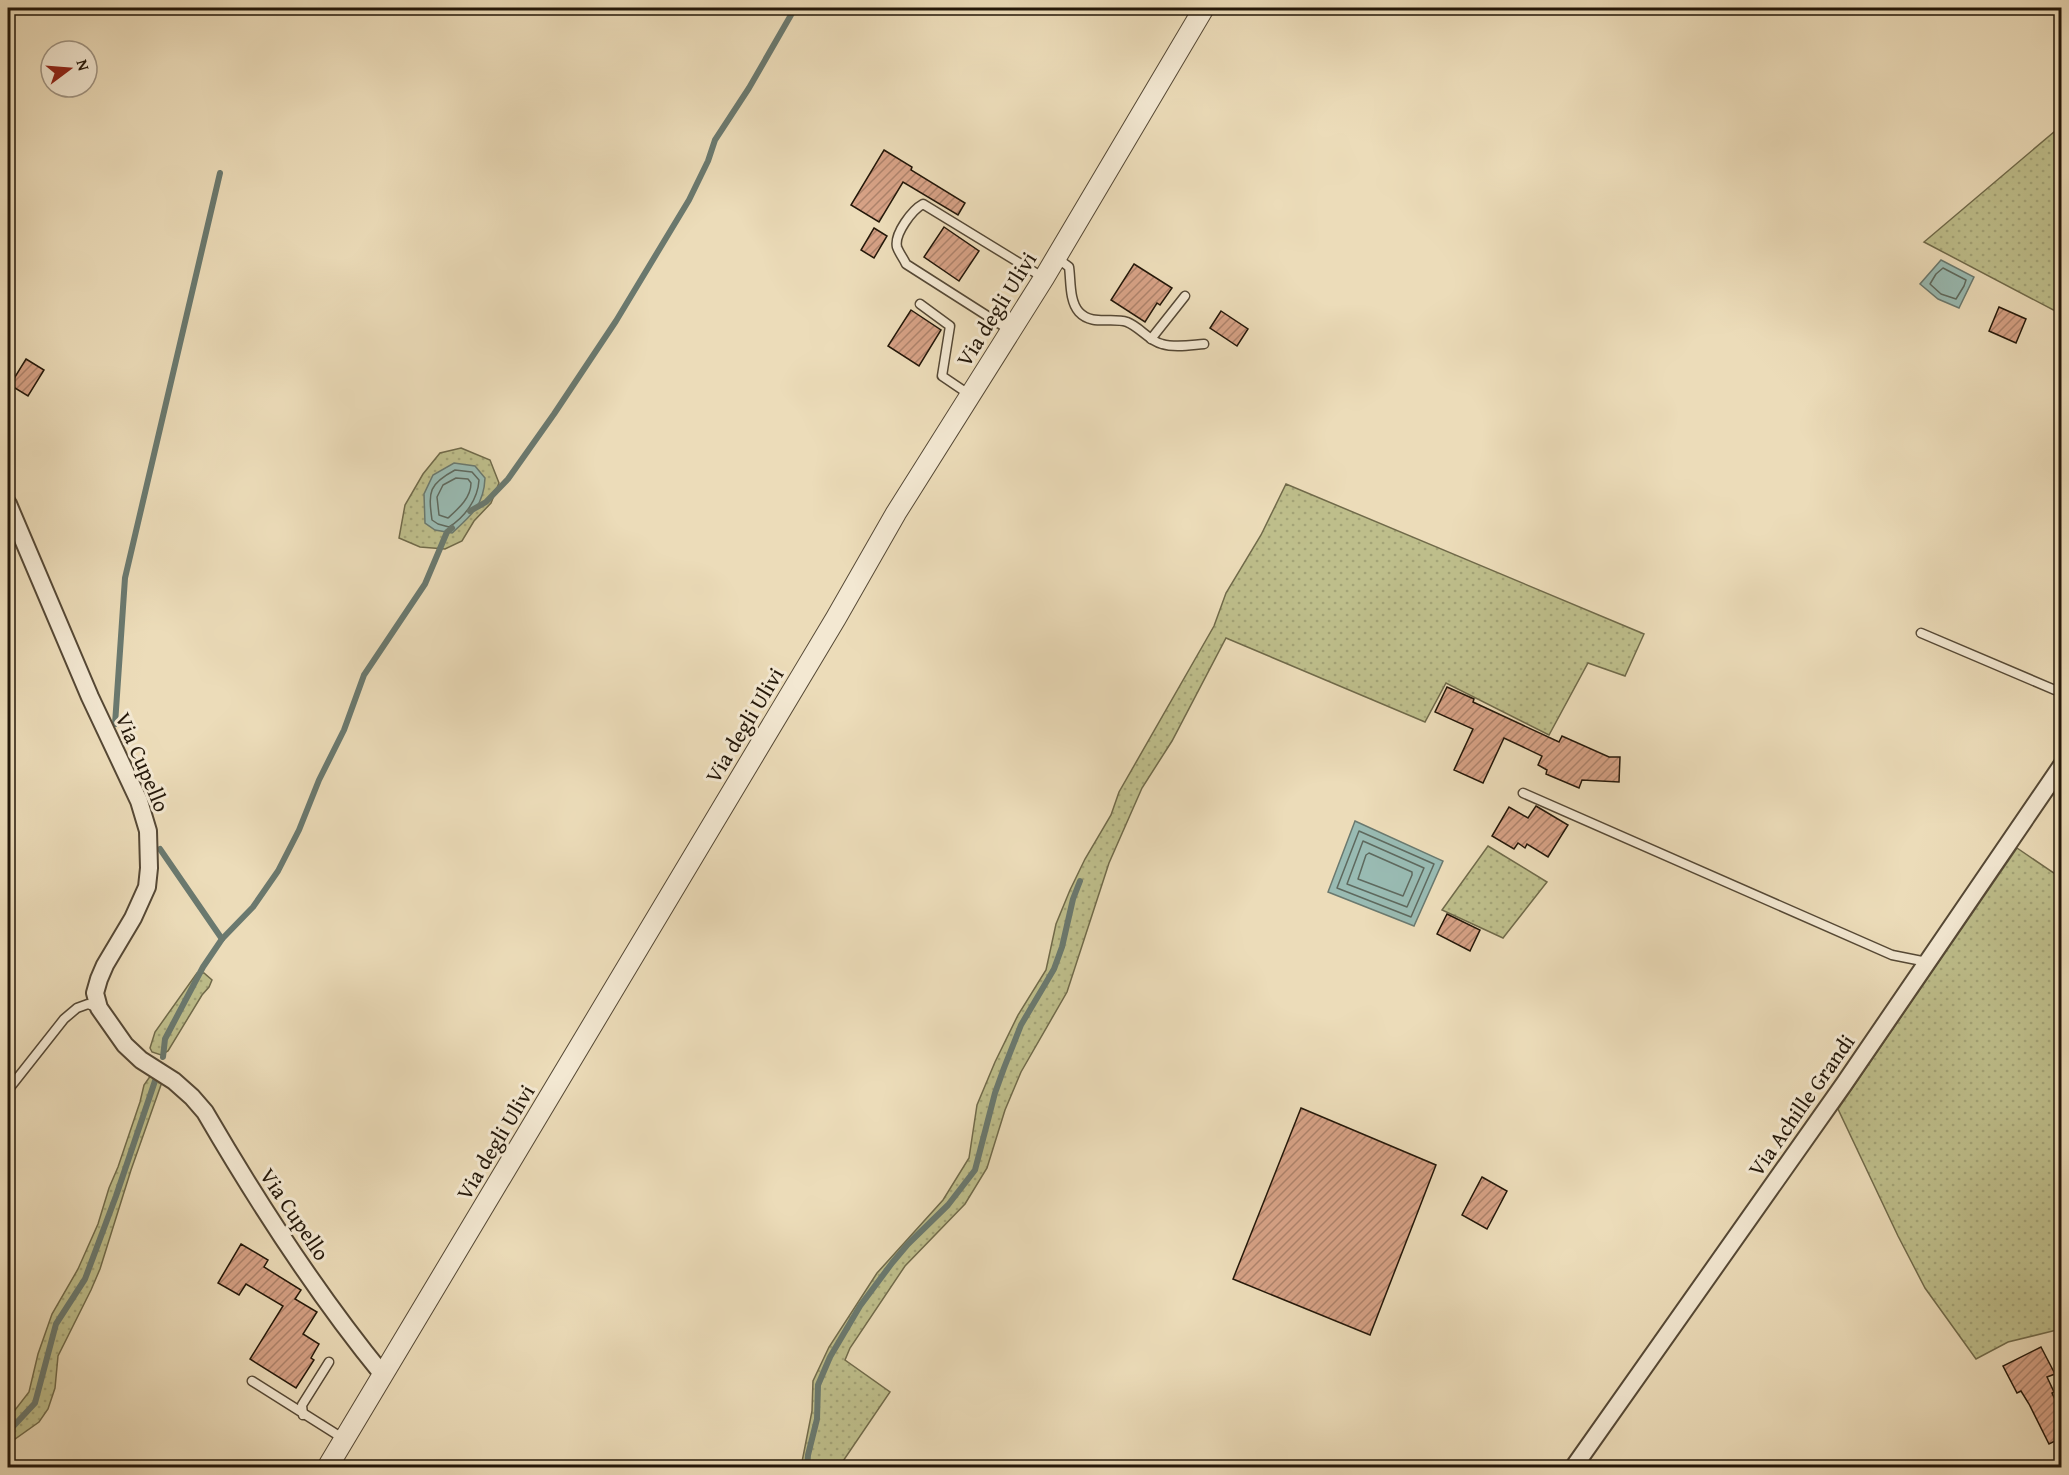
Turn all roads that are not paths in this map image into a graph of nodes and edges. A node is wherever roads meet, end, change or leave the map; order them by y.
1 (1204, 8) edge
2 (1056, 258) junction
3 (1044, 278) junction
4 (1185, 296) dead end
5 (920, 304) dead end
6 (1011, 331) junction
7 (1151, 339) junction
8 (1204, 344) dead end
9 (970, 395) junction
10 (8, 504) edge
11 (1921, 633) dead end
12 (2061, 693) edge
13 (2061, 765) edge
14 (1523, 793) dead end
15 (1927, 962) junction
16 (99, 1008) junction
17 (8, 1090) edge
18 (329, 1362) dead end
19 (383, 1375) junction
20 (252, 1381) dead end
21 (303, 1415) junction
22 (344, 1440) junction
23 (327, 1467) edge
24 (1574, 1467) edge

1 - 2 street, Via degli Ulivi
2 - 3 street, Via degli Ulivi
2 - 7 lane
3 - 6 street, Via degli Ulivi
3 - 6 lane
4 - 7 lane
5 - 9 lane
6 - 9 street, Via degli Ulivi
7 - 8 lane
9 - 19 street, Via degli Ulivi
10 - 16 street, Via Cupello
11 - 12 lane
13 - 15 street, Via Achille Grandi
14 - 15 lane
15 - 24 street, Via Achille Grandi
16 - 17 lane
16 - 19 street, Via Cupello
18 - 21 lane
19 - 22 street, Via degli Ulivi
20 - 21 lane
21 - 22 lane
22 - 23 street, Via degli Ulivi

